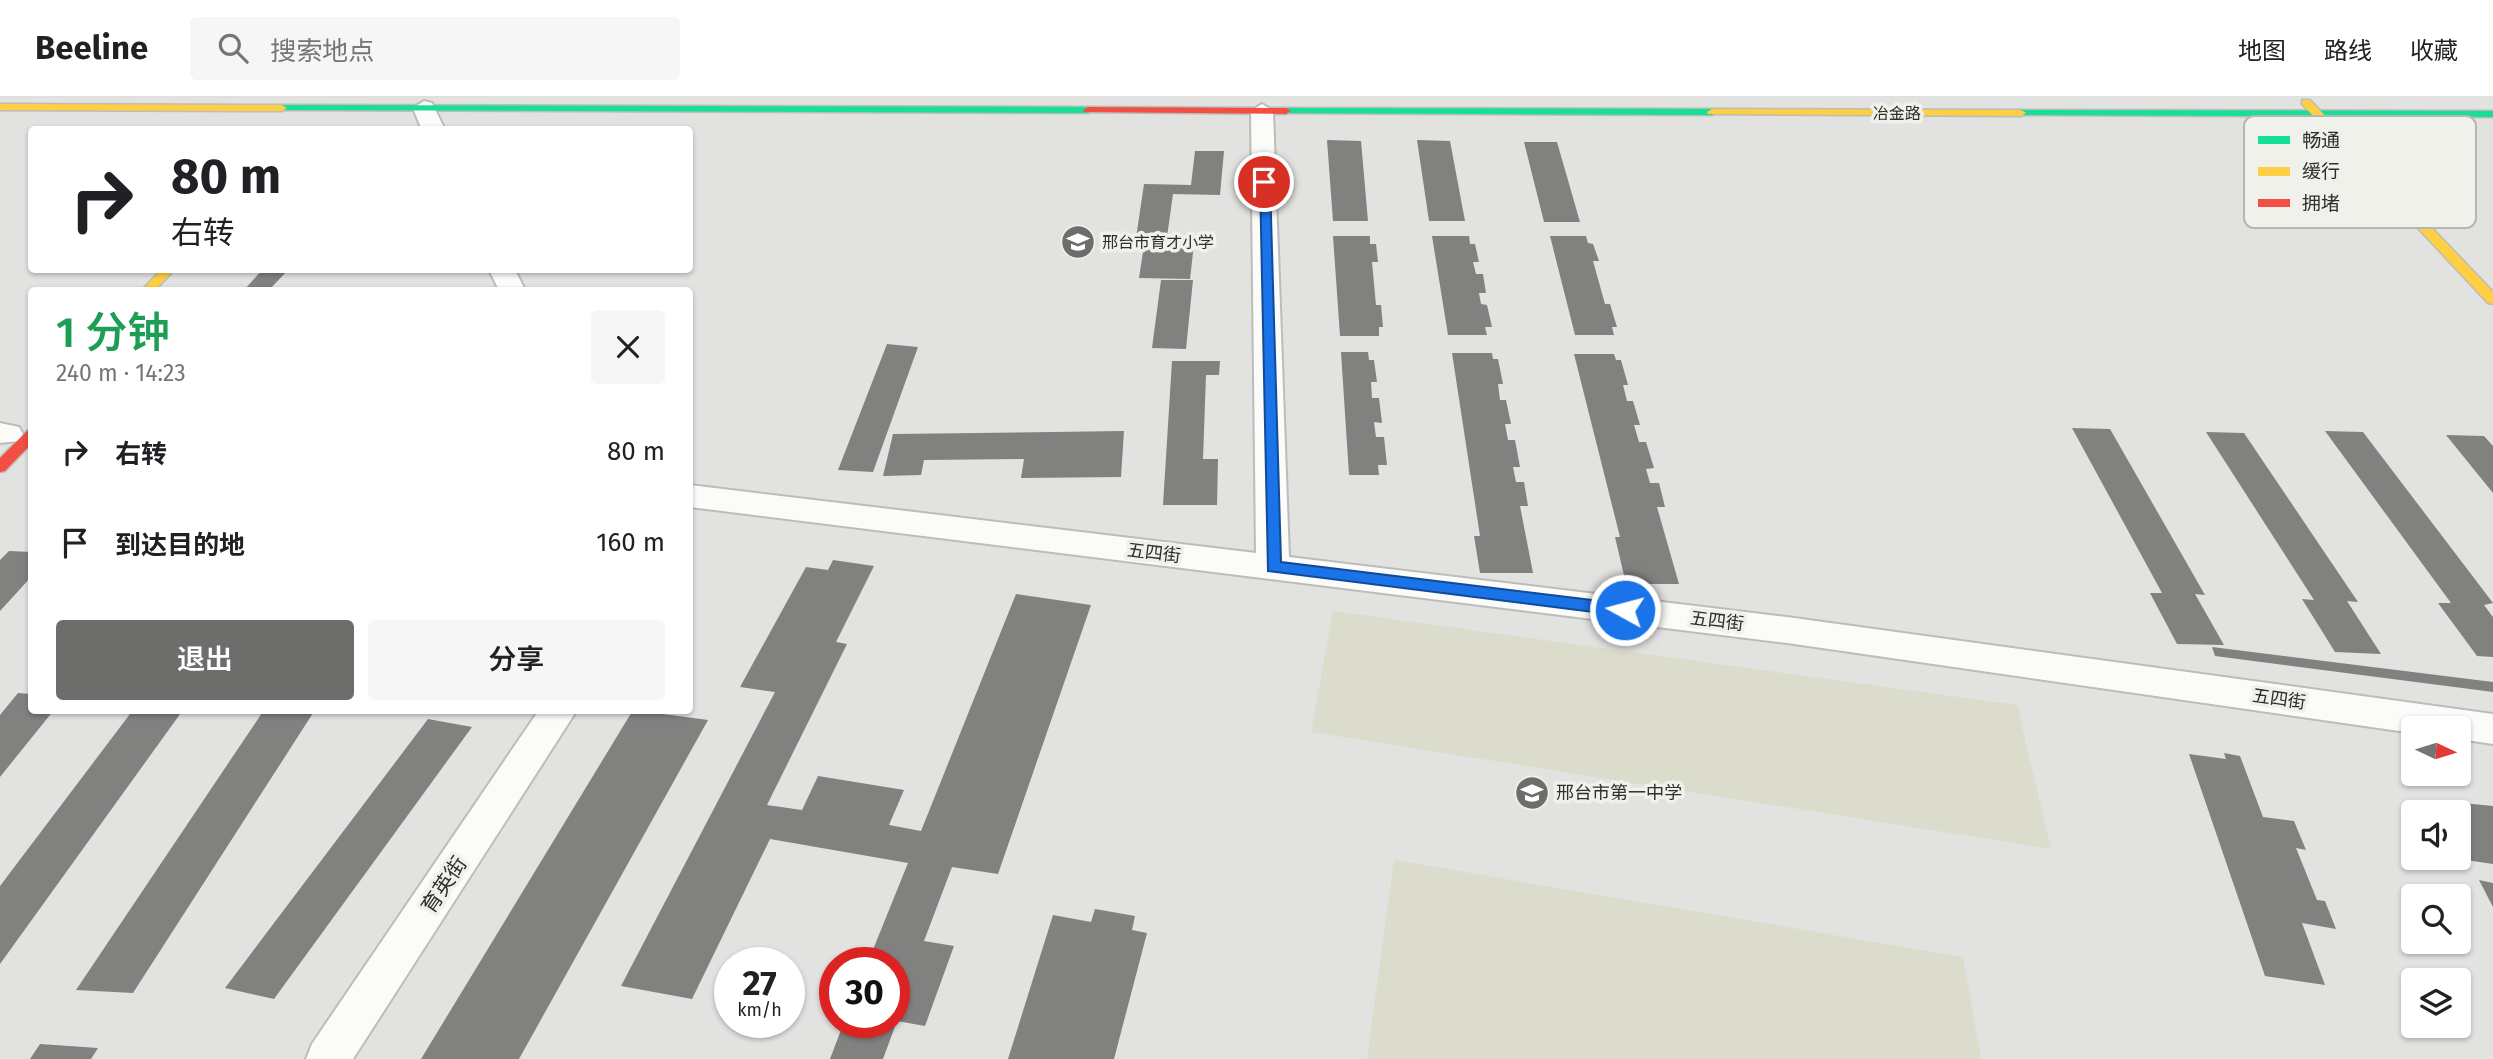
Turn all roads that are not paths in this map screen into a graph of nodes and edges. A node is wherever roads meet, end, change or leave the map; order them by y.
1 (1325, 98) edge
2 (2493, 101) edge
3 (2313, 102) edge
4 (1262, 104) edge
5 (0, 107) edge
6 (339, 107) edge
7 (424, 108) junction
8 (2336, 114) joint
9 (2493, 114) edge
10 (2326, 116) edge
11 (312, 122) dead end
12 (433, 126) edge
13 (2428, 228) edge
14 (2446, 228) edge
15 (176, 273) edge
16 (2493, 277) edge
17 (153, 287) edge
18 (2493, 300) edge
19 (11, 434) edge
20 (0, 467) edge
21 (693, 496) edge
22 (1273, 567) junction
23 (556, 714) edge
24 (2493, 729) edge
25 (328, 1059) edge

1 - 3 street, 冶金路
1 - 4 street, 冶金路
2 - 3 street, 冶金路
3 - 4 street, 冶金路
3 - 8 street
3 - 10 street
4 - 7 street, 冶金路
4 - 22 street
5 - 6 street, 冶金路
6 - 7 street, 冶金路
6 - 11 street
7 - 12 street
8 - 9 street
13 - 18 street
14 - 16 street
15 - 17 street
19 - 20 street
21 - 22 street, 五四街
22 - 24 street, 五四街
23 - 25 street, 育英街

